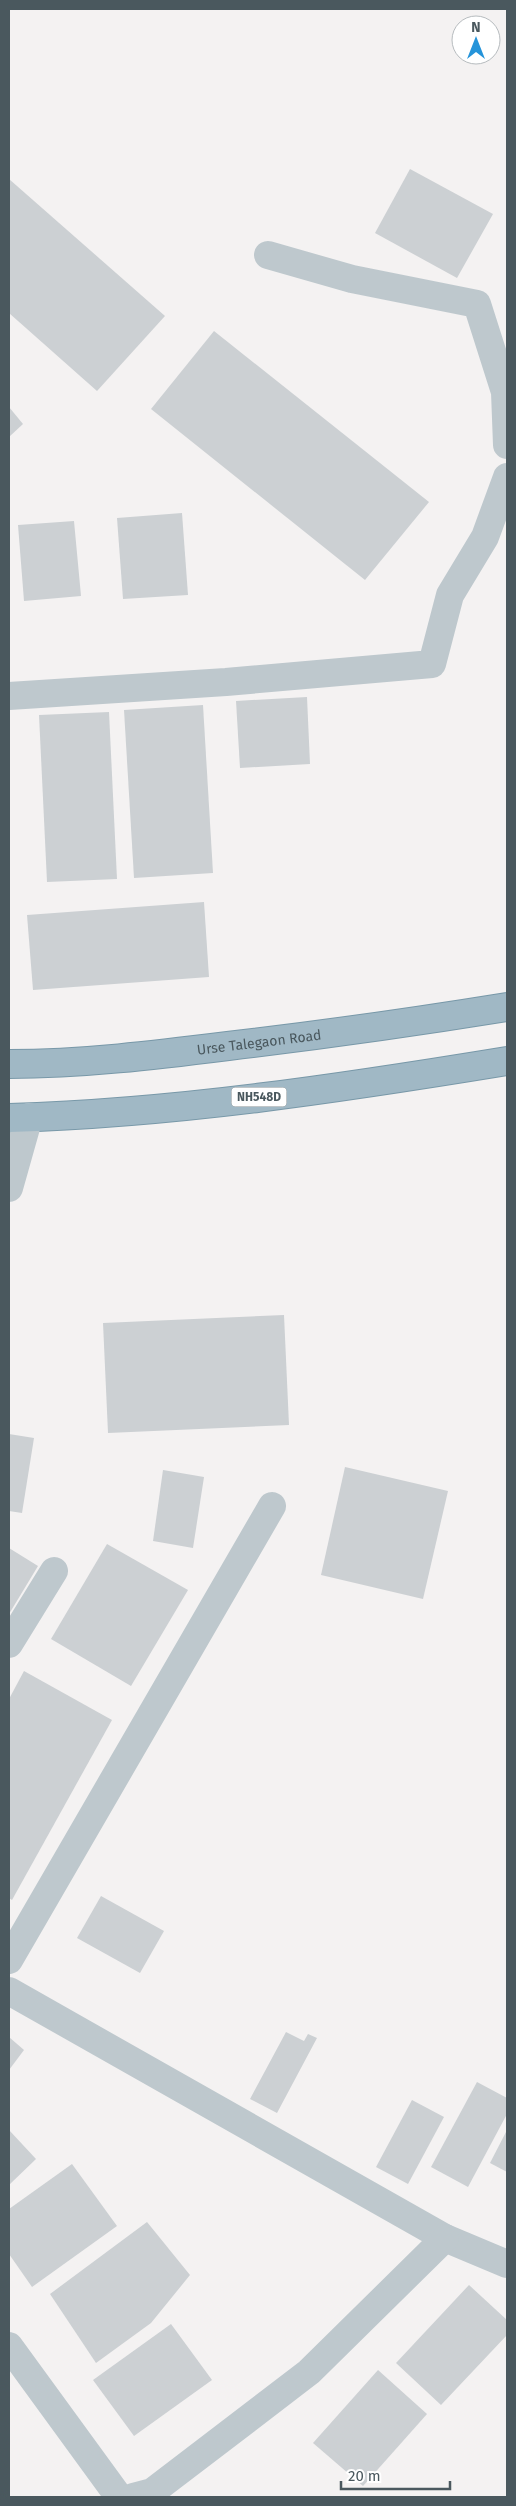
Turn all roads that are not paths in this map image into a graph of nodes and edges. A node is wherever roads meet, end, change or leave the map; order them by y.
1 (268, 255) dead end
2 (507, 446) edge
3 (507, 477) edge
4 (9, 696) edge
5 (507, 1007) edge
6 (507, 1060) edge
7 (9, 1064) edge
8 (19, 1117) edge
9 (9, 1188) edge
10 (272, 1506) dead end
11 (54, 1571) dead end
12 (9, 1644) edge
13 (9, 1960) edge
14 (9, 1991) edge
15 (445, 2238) junction
16 (507, 2264) edge
17 (9, 2346) edge
18 (119, 2497) edge
19 (133, 2497) edge

1 - 2 street
3 - 4 street
5 - 7 highway, Urse Talegaon Road
6 - 8 highway, NH548D
8 - 9 street
10 - 13 street
11 - 12 street
14 - 15 street
15 - 16 street
15 - 19 street
17 - 18 street

